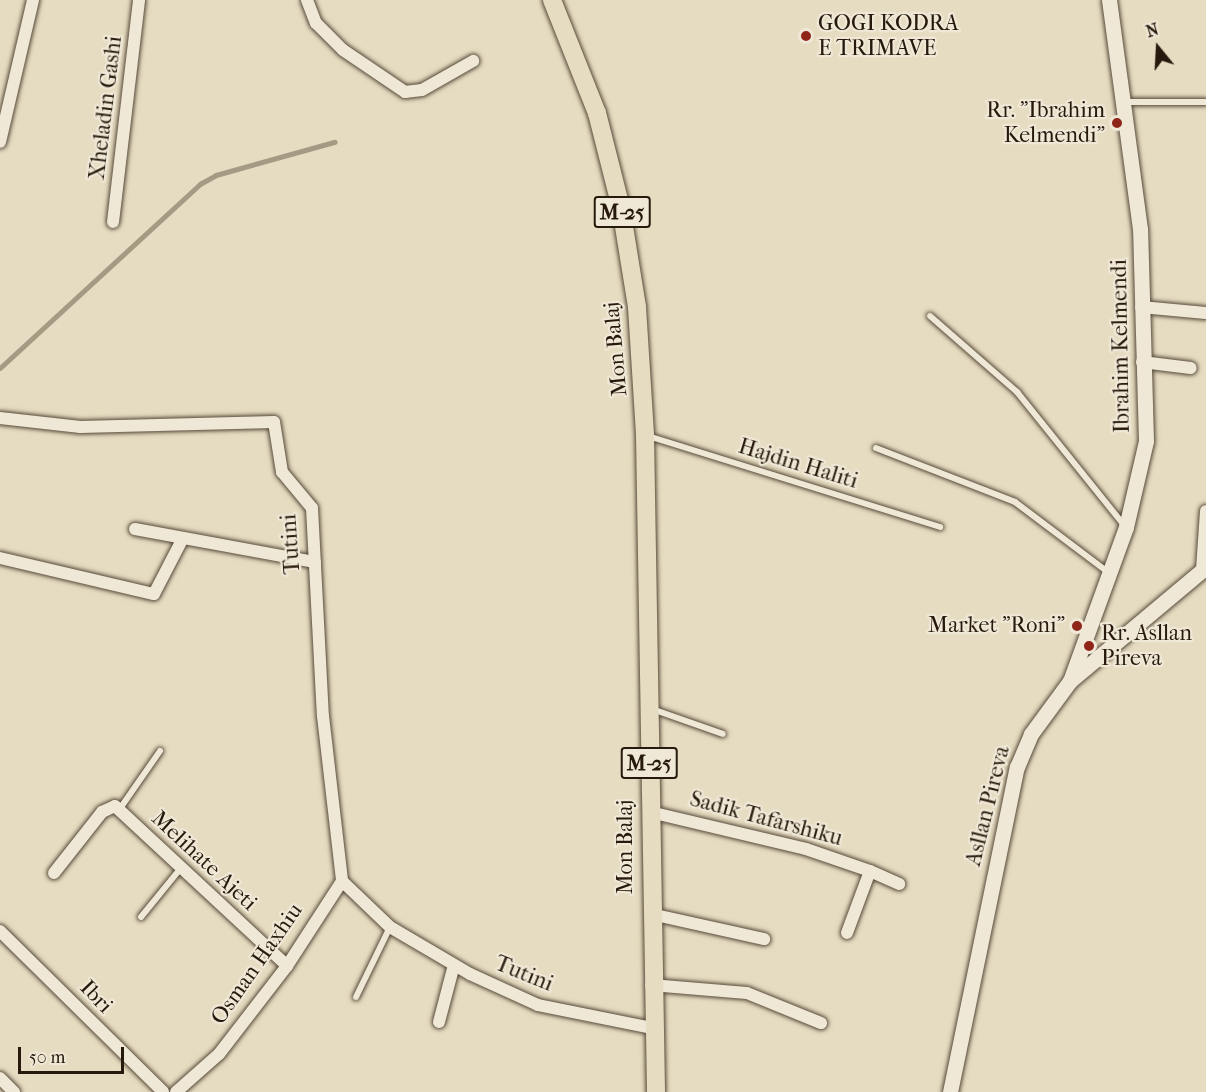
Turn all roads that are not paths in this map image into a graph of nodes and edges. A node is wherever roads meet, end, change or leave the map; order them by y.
1 (33, 0) edge
2 (139, 0) edge
3 (307, 0) edge
4 (552, 0) edge
5 (1109, 0) edge
6 (473, 61) dead end
7 (1123, 102) junction
8 (1206, 102) edge
9 (0, 142) edge
10 (113, 222) dead end
11 (1141, 307) junction
12 (1206, 313) edge
13 (930, 316) dead end
14 (1142, 362) junction
15 (1191, 368) dead end
16 (0, 418) edge
17 (645, 435) junction
18 (876, 448) dead end
19 (1206, 511) edge
20 (940, 527) dead end
21 (1126, 527) junction
22 (135, 529) dead end
23 (183, 538) junction
24 (0, 558) edge
25 (315, 562) junction
26 (1204, 569) edge
27 (1108, 573) junction
28 (1070, 681) junction
29 (649, 708) junction
30 (723, 734) dead end
31 (160, 751) dead end
32 (119, 810) junction
33 (650, 812) junction
34 (181, 868) junction
35 (870, 871) junction
36 (54, 873) dead end
37 (342, 881) junction
38 (898, 884) dead end
39 (651, 914) junction
40 (141, 917) dead end
41 (390, 927) junction
42 (0, 931) edge
43 (847, 933) dead end
44 (764, 939) dead end
45 (454, 965) junction
46 (287, 966) junction
47 (651, 985) junction
48 (356, 997) dead end
49 (439, 1022) dead end
50 (821, 1023) dead end
51 (652, 1028) junction
52 (0, 1078) edge
53 (14, 1092) edge
54 (163, 1092) edge
55 (176, 1092) edge
56 (656, 1092) edge
57 (950, 1092) edge

1 - 9 street
2 - 10 street, Xheladin Gashi
3 - 6 street
4 - 17 main road, Mon Balaj / M-25
5 - 7 street, Ibrahim Kelmendi
7 - 8 lane
7 - 11 street, Ibrahim Kelmendi
11 - 12 street
11 - 14 street, Ibrahim Kelmendi
13 - 21 lane
14 - 15 street
14 - 21 street, Ibrahim Kelmendi
16 - 25 street, Tutini
17 - 20 lane, Hajdin Haliti
17 - 29 main road, Mon Balaj / M-25
18 - 27 lane
19 - 26 street
21 - 27 street, Ibrahim Kelmendi
22 - 23 street
23 - 24 street
23 - 25 street
25 - 37 street, Tutini
26 - 28 street, Asllan Pireva
27 - 28 street, Ibrahim Kelmendi
28 - 57 street, Asllan Pireva
29 - 30 lane
29 - 33 main road, Mon Balaj / M-25
31 - 32 lane, Melihate Ajeti
32 - 34 street, Melihate Ajeti
32 - 36 street, Melihate Ajeti
33 - 35 street, Sadik Tafarshiku
33 - 39 main road, Mon Balaj / M-25
34 - 40 lane
34 - 46 street, Melihate Ajeti
35 - 38 street, Sadik Tafarshiku
35 - 43 street
37 - 41 street, Tutini
37 - 46 street, Osman Haxhiu
39 - 44 street, Mon Balaj
39 - 47 main road, Mon Balaj / M-25
41 - 45 street, Tutini
41 - 48 lane
42 - 54 street, Ibri
45 - 49 street
45 - 51 street, Tutini
46 - 55 street, Osman Haxhiu
47 - 50 street
47 - 51 main road, Mon Balaj / M-25
51 - 56 main road, Mon Balaj / M-25
52 - 53 street

